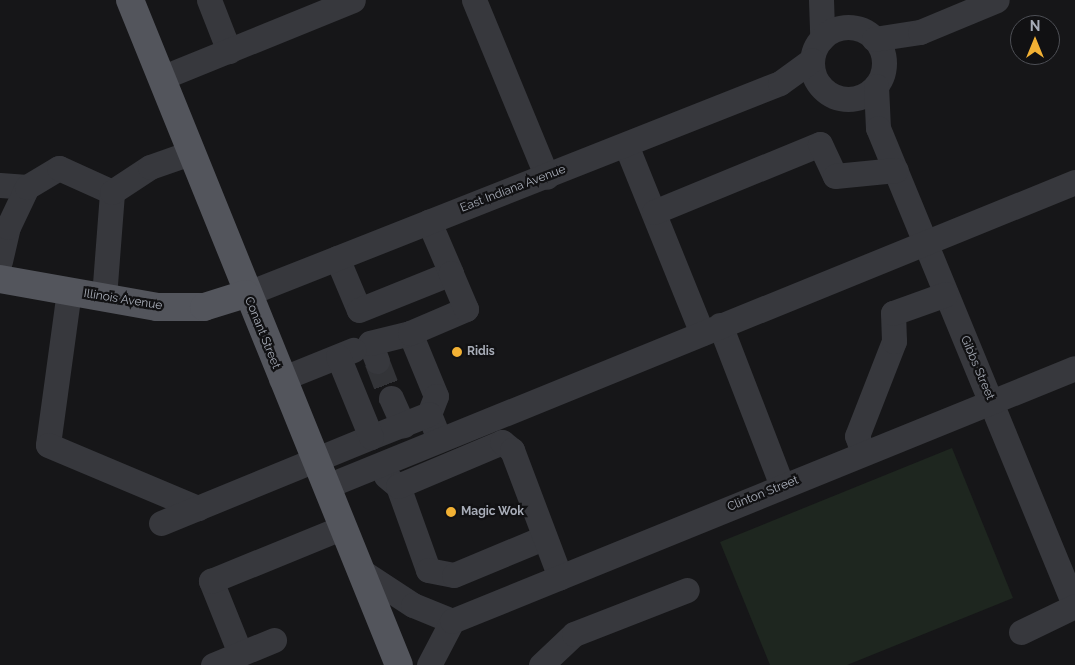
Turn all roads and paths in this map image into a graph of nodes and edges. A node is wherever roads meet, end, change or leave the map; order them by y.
1 (130, 0) edge
2 (210, 0) edge
3 (353, 0) edge
4 (474, 0) edge
5 (821, 0) edge
6 (831, 0) edge
7 (997, 0) edge
8 (853, 28) junction
9 (920, 32) junction
10 (822, 38) junction
11 (874, 39) junction
12 (229, 52) junction
13 (812, 60) junction
14 (884, 62) junction
15 (161, 78) junction
16 (780, 83) junction
17 (876, 86) junction
18 (821, 88) junction
19 (843, 99) junction
20 (878, 128) junction
21 (626, 145) junction
22 (190, 153) junction
23 (896, 170) junction
24 (547, 177) junction
25 (1075, 182) edge
26 (0, 185) edge
27 (27, 187) junction
28 (112, 192) junction
29 (654, 212) junction
30 (429, 222) junction
31 (925, 243) junction
32 (337, 258) junction
33 (0, 261) edge
34 (451, 273) junction
35 (0, 279) edge
36 (69, 291) junction
37 (246, 294) junction
38 (946, 294) junction
39 (104, 297) junction
40 (359, 310) junction
41 (711, 329) junction
42 (410, 333) junction
43 (374, 352) junction
44 (338, 356) junction
45 (1075, 368) edge
46 (281, 379) junction
47 (392, 398) tunnel mouth
48 (991, 401) junction
49 (429, 414) junction
50 (491, 418) junction
51 (403, 425) junction
52 (371, 437) junction
53 (439, 438) junction
54 (507, 446) junction
55 (863, 453) junction
56 (374, 466) junction
57 (322, 473) junction
58 (403, 483) junction
59 (782, 486) junction
60 (198, 508) junction
61 (161, 523) dead end
62 (344, 526) junction
63 (544, 538) junction
64 (361, 571) junction
65 (560, 578) junction
66 (687, 590) dead end
67 (1075, 607) edge
68 (452, 621) junction
69 (1021, 632) dead end
70 (274, 640) dead end
71 (240, 653) junction
72 (213, 665) edge
73 (399, 665) edge
74 (429, 665) edge
75 (541, 665) edge

1 - 15 main road, Conant Street
2 - 12 street
3 - 12 street
4 - 24 street
5 - 10 street
6 - 8 street
7 - 9 street
8 - 10 street
8 - 11 street
9 - 11 street
9 - 14 street
10 - 13 street
11 - 14 street
12 - 15 street
13 - 16 street, East Indiana Avenue
13 - 18 street
14 - 17 street
15 - 22 main road, Conant Street
16 - 18 street, East Indiana Avenue
16 - 21 street, East Indiana Avenue
17 - 19 street
17 - 20 street, Gibbs Street
18 - 19 street
19 - 20 street, Gibbs Street
20 - 23 street, Gibbs Street
21 - 24 street, East Indiana Avenue
21 - 29 street
22 - 28 street
22 - 37 main road, Conant Street
23 - 29 street
23 - 31 street, Gibbs Street
24 - 30 street, East Indiana Avenue
25 - 31 street
26 - 27 street
27 - 28 street
27 - 33 street
28 - 39 street
29 - 41 street
30 - 32 street, East Indiana Avenue
30 - 34 street
31 - 38 street, Gibbs Street
31 - 41 street
32 - 37 street, East Indiana Avenue
32 - 40 street
34 - 40 street
34 - 42 street
35 - 36 main road, Illinois Avenue
36 - 39 main road, Illinois Avenue
36 - 60 street
37 - 39 main road, Illinois Avenue
37 - 46 main road, Conant Street
38 - 48 street, Gibbs Street
38 - 55 street
40 - 43 street
41 - 50 street
41 - 59 street
42 - 43 street
42 - 49 street
43 - 44 street
44 - 46 street
44 - 52 street
45 - 48 street, Clinton Street
46 - 57 main road, Conant Street
47 - 51 street
48 - 55 street, Clinton Street
48 - 67 street, Gibbs Street
49 - 51 street
49 - 53 street
50 - 53 street
50 - 54 street
51 - 52 street
52 - 57 street
53 - 56 street
54 - 58 street
54 - 63 street
55 - 59 street, Clinton Street
56 - 57 street
56 - 58 street
57 - 60 street
57 - 62 main road, Conant Street
58 - 63 street
59 - 65 street, Clinton Street
60 - 61 street
62 - 64 main road, Conant Street
62 - 71 street
63 - 65 street
64 - 68 street
64 - 73 main road, Conant Street
65 - 68 street, Clinton Street
66 - 75 street
67 - 69 street
68 - 74 street
70 - 71 street
71 - 72 street

